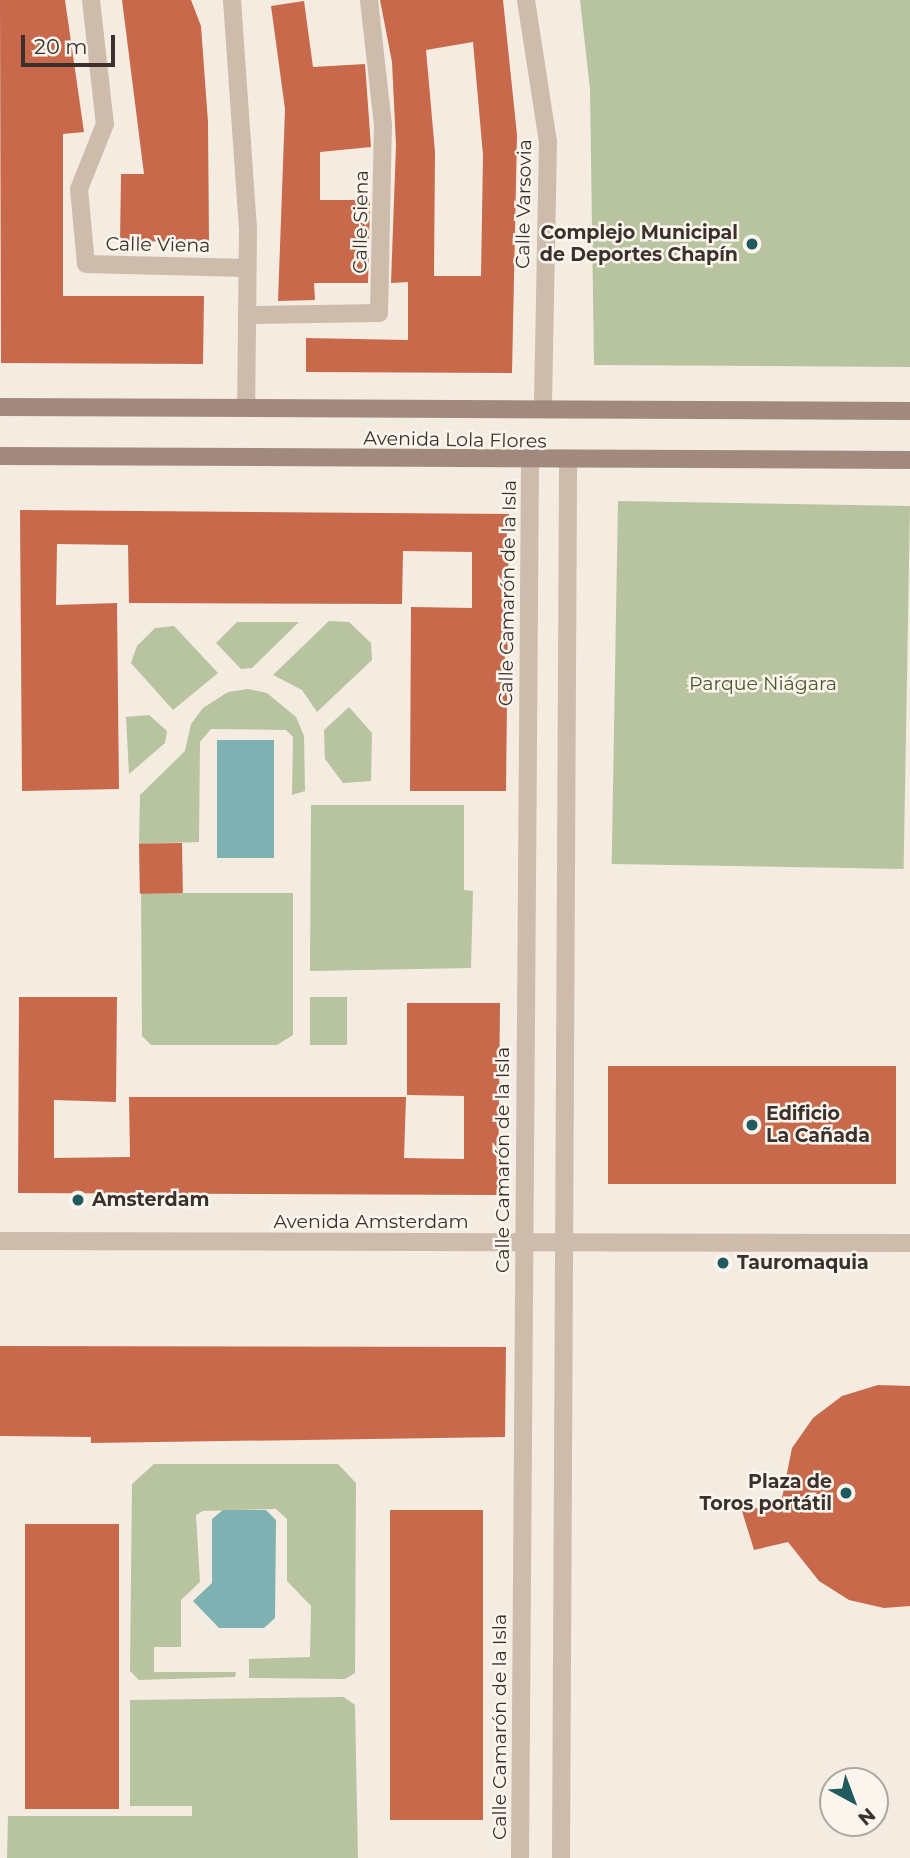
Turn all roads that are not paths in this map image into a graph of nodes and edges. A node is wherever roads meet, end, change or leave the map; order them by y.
1 (91, 0) edge
2 (232, 0) edge
3 (369, 0) edge
4 (526, 0) edge
5 (247, 268) junction
6 (247, 314) junction
7 (0, 407) edge
8 (246, 407) junction
9 (543, 409) junction
10 (910, 411) edge
11 (0, 457) edge
12 (910, 460) edge
13 (530, 462) junction
14 (568, 463) junction
15 (0, 1241) edge
16 (565, 1242) junction
17 (524, 1243) junction
18 (910, 1243) edge
19 (520, 1858) edge
20 (561, 1858) edge

1 - 5 street, Calle Viena
2 - 5 street
3 - 6 street, Calle Siena
4 - 9 street, Calle Varsovia
5 - 6 street
6 - 8 street
7 - 8 main road, Avenida Lola Flores
8 - 9 main road, Avenida Lola Flores
9 - 10 main road, Avenida Lola Flores
11 - 13 main road, Avenida Lola Flores
12 - 14 main road, Avenida Lola Flores
13 - 14 main road, Avenida Lola Flores
13 - 17 street, Calle Camarón de la Isla
14 - 16 street
15 - 17 street, Avenida Amsterdam
16 - 17 street, Avenida Amsterdam
16 - 18 street, Avenida Amsterdam
16 - 20 street
17 - 19 street, Calle Camarón de la Isla

